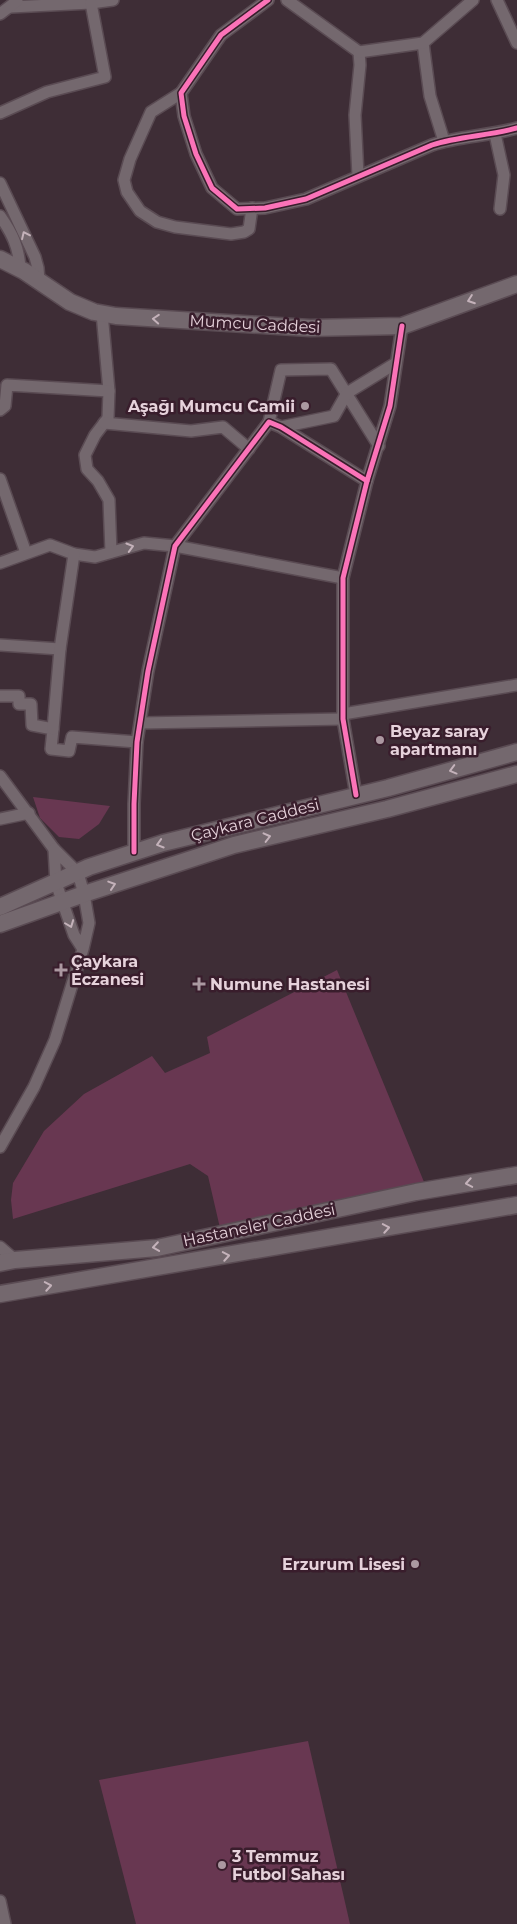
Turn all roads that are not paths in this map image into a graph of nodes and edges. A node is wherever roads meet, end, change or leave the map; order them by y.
1 (113, 0) edge
2 (268, 0) edge
3 (287, 0) edge
4 (474, 0) edge
5 (497, 0) edge
6 (15, 3) edge
7 (91, 3) junction
8 (0, 14) edge
9 (423, 43) junction
10 (517, 43) edge
11 (359, 52) junction
12 (181, 93) junction
13 (0, 114) edge
14 (517, 128) edge
15 (495, 134) junction
16 (444, 141) junction
17 (358, 176) junction
18 (0, 183) edge
19 (252, 208) junction
20 (500, 209) dead end
21 (0, 216) edge
22 (0, 259) edge
23 (20, 269) junction
24 (39, 281) junction
25 (517, 284) edge
26 (102, 313) junction
27 (402, 326) junction
28 (396, 363) junction
29 (109, 391) junction
30 (347, 393) junction
31 (0, 410) edge
32 (270, 422) junction
33 (104, 423) junction
34 (281, 427) junction
35 (379, 446) junction
36 (249, 449) junction
37 (0, 479) edge
38 (367, 481) junction
39 (175, 546) junction
40 (111, 552) junction
41 (26, 553) junction
42 (74, 554) junction
43 (0, 563) edge
44 (343, 578) junction
45 (0, 645) edge
46 (60, 649) junction
47 (517, 685) edge
48 (0, 696) edge
49 (343, 717) junction
50 (142, 723) junction
51 (53, 729) junction
52 (137, 742) junction
53 (517, 752) edge
54 (517, 774) edge
55 (0, 776) edge
56 (356, 795) junction
57 (29, 813) junction
58 (0, 819) edge
59 (54, 849) junction
60 (134, 852) junction
61 (78, 873) junction
62 (56, 883) junction
63 (84, 894) junction
64 (62, 902) junction
65 (0, 907) edge
66 (0, 924) edge
67 (83, 950) junction
68 (0, 1146) edge
69 (517, 1175) edge
70 (517, 1205) edge
71 (0, 1247) edge
72 (7, 1262) edge
73 (0, 1294) edge
74 (0, 1901) edge
75 (5, 1924) edge

1 - 7 street
2 - 12 street
3 - 11 street
4 - 9 street
5 - 10 street
6 - 7 street
6 - 8 street
7 - 13 street
9 - 11 street
9 - 16 street
11 - 17 street
12 - 19 street
12 - 19 street
14 - 15 street
15 - 16 street
15 - 20 street
16 - 17 street
17 - 19 street
24 -> 18 street
21 - 23 street
22 - 23 main road, Mumcu Caddesi
23 - 24 main road, Mumcu Caddesi
24 - 26 main road, Mumcu Caddesi
25 -> 27 main road, Mumcu Caddesi
27 -> 26 main road, Mumcu Caddesi
26 - 29 street
27 - 28 street
28 - 30 street
28 - 35 street
29 - 31 street
29 - 33 street
30 - 32 street
30 - 34 street
30 - 35 street
32 - 34 street
32 - 36 street
33 - 36 street
33 - 40 street
34 - 38 street
35 - 38 street
36 - 39 street
37 - 41 street
38 - 44 street
40 -> 39 street
39 - 44 street
39 - 50 street
40 - 42 street
41 - 42 street
41 - 43 street
42 - 46 street
44 - 49 street
45 - 46 street
46 - 51 street
47 - 49 street
48 - 51 street
49 - 50 street
49 - 56 street
50 - 52 street
51 - 52 street
52 - 60 street
53 -> 56 main road, Çaykara Caddesi
63 -> 54 main road, Çaykara Caddesi
55 - 57 street
56 -> 60 main road, Çaykara Caddesi
57 - 58 street
57 - 59 street
59 - 61 street
59 - 62 street
60 - 61 main road, Çaykara Caddesi
61 - 62 main road, Çaykara Caddesi
61 - 63 street
62 - 64 street
62 - 65 main road, Çaykara Caddesi
63 - 64 main road, Çaykara Caddesi
63 - 67 street
64 - 66 main road, Çaykara Caddesi
64 -> 67 street
67 - 68 street
69 -> 72 main road, Hastaneler Caddesi
73 -> 70 main road, Hastaneler Caddesi
71 - 72 street
74 - 75 street

